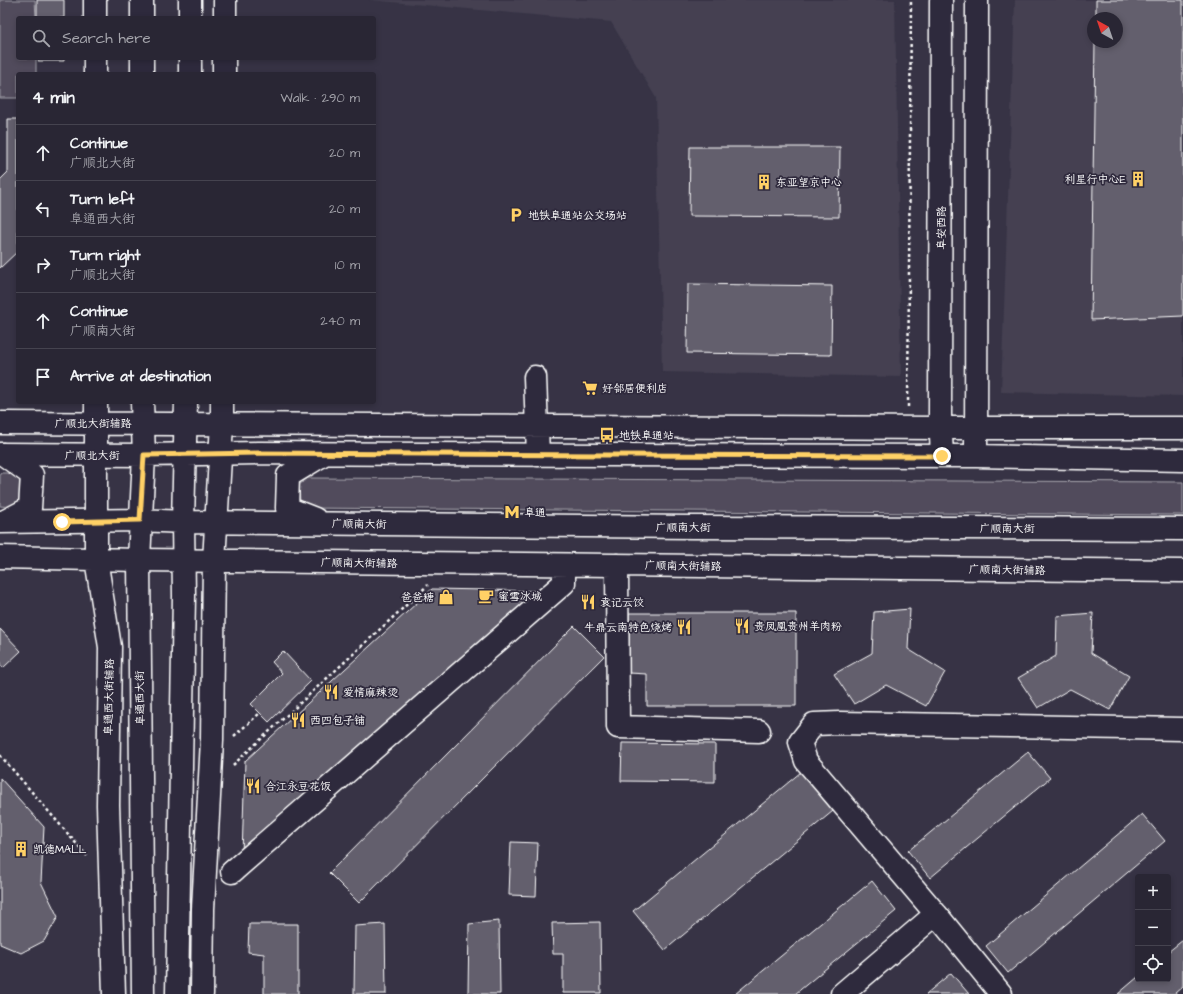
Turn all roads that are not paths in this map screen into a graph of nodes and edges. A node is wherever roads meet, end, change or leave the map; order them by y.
1 (95, 0) edge
2 (142, 0) edge
3 (190, 0) edge
4 (225, 0) edge
5 (941, 0) edge
6 (977, 0) edge
7 (95, 16) edge
8 (142, 16) edge
9 (190, 16) edge
10 (224, 16) edge
11 (95, 60) edge
12 (142, 60) edge
13 (190, 60) edge
14 (224, 60) edge
15 (95, 72) edge
16 (142, 72) edge
17 (190, 72) edge
18 (224, 72) edge
19 (535, 377) dead end
20 (142, 404) edge
21 (186, 404) edge
22 (222, 404) edge
23 (96, 413) edge
24 (0, 423) edge
25 (143, 423) junction
26 (185, 424) junction
27 (222, 424) junction
28 (538, 426) junction
29 (976, 427) junction
30 (941, 428) junction
31 (1183, 428) edge
32 (1, 454) edge
33 (185, 454) junction
34 (220, 454) junction
35 (324, 454) junction
36 (96, 455) junction
37 (144, 455) junction
38 (538, 455) junction
39 (942, 456) junction
40 (976, 456) junction
41 (1183, 460) edge
42 (140, 520) junction
43 (96, 521) junction
44 (1, 522) edge
45 (183, 522) junction
46 (216, 522) junction
47 (324, 523) junction
48 (1183, 529) edge
49 (0, 557) edge
50 (96, 559) junction
51 (139, 560) junction
52 (184, 561) junction
53 (214, 561) junction
54 (564, 565) junction
55 (617, 565) junction
56 (1183, 572) edge
57 (1183, 729) edge
58 (759, 731) dead end
59 (232, 872) dead end
60 (936, 914) junction
61 (114, 994) edge
62 (143, 994) edge
63 (177, 994) edge
64 (202, 994) edge
65 (842, 994) edge
66 (1001, 994) edge

1 - 7 main road
2 - 8 main road
3 - 9 main road
4 - 10 main road
5 - 30 main road, 阜安西路
6 - 29 main road
11 - 15 main road
12 - 16 main road
13 - 17 main road
14 - 18 main road
19 - 28 main road
20 - 25 main road, 阜通西大街
21 - 26 main road
22 - 27 main road
23 - 24 main road, 广顺北大街辅路
23 - 25 main road, 广顺北大街辅路
23 - 36 main road, 阜通西大街辅路
25 - 26 main road, 广顺北大街辅路
25 - 37 main road, 阜通西大街
26 - 27 main road
26 - 33 main road
27 - 28 main road
27 - 34 main road
28 - 30 main road
28 - 38 main road
29 - 30 main road
29 - 31 main road
29 - 40 main road
30 - 39 main road, 阜安西路
32 - 36 main road, 广顺北大街
32 - 44 main road
33 - 34 main road
33 - 37 main road, 广顺北大街
33 - 45 main road
34 - 35 main road
34 - 46 main road
35 - 38 main road
35 - 47 main road
36 - 37 main road, 广顺北大街
36 - 43 main road, 阜通西大街辅路
37 - 42 main road, 阜通西大街
38 - 39 main road
39 - 40 main road
40 - 41 main road
42 - 43 main road
42 - 45 main road, 广顺南大街
42 - 51 main road, 阜通西大街
43 - 44 main road
43 - 50 main road, 阜通西大街辅路
45 - 46 main road, 广顺南大街
45 - 52 main road
46 - 47 main road, 广顺南大街
46 - 53 main road
47 - 48 main road, 广顺南大街
49 - 50 main road
50 - 51 main road
50 - 61 main road, 阜通西大街辅路
51 - 52 main road
51 - 62 main road, 阜通西大街
52 - 53 main road, 广顺南大街辅路
52 - 63 main road
53 - 54 main road, 广顺南大街辅路
53 - 64 main road
54 - 55 main road, 广顺南大街辅路
54 - 59 main road
55 - 56 main road, 广顺南大街辅路
55 - 58 main road
57 - 60 main road
60 - 65 main road
60 - 66 main road

